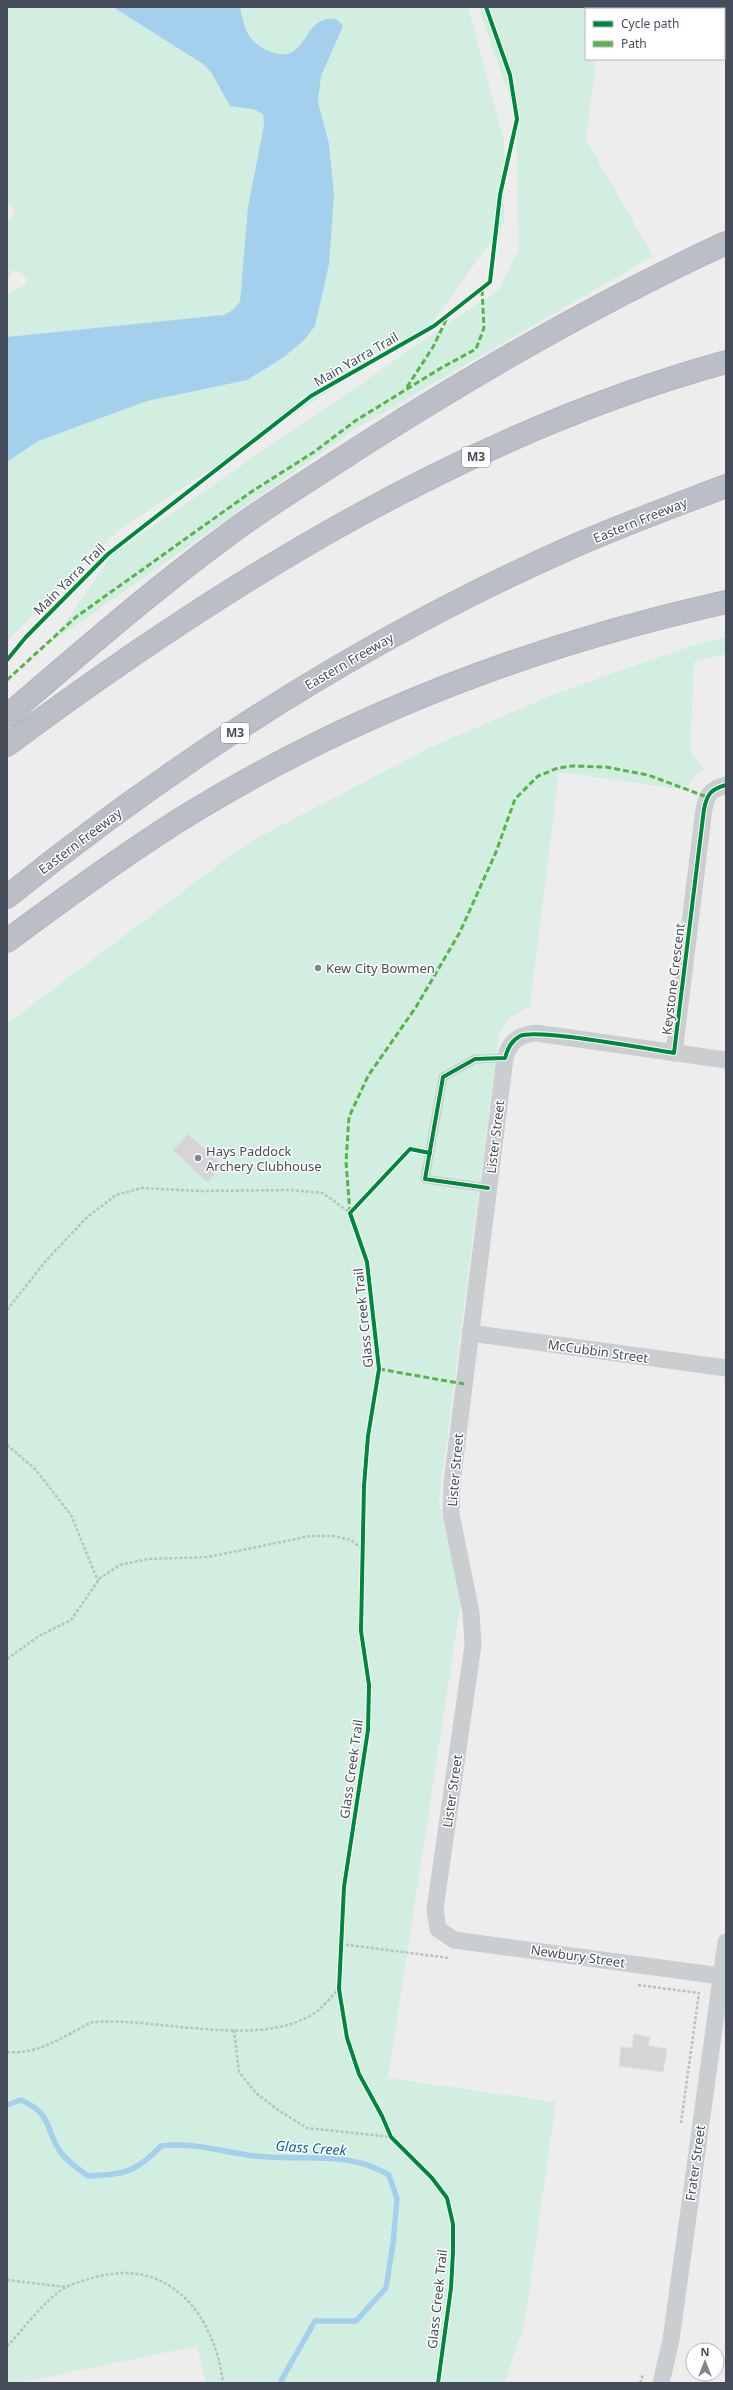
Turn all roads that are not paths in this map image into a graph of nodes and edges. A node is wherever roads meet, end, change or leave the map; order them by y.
1 (726, 243) edge
2 (726, 362) edge
3 (726, 486) edge
4 (726, 602) edge
5 (7, 716) edge
6 (7, 745) edge
7 (726, 785) edge
8 (7, 898) edge
9 (7, 941) edge
10 (674, 1053) junction
11 (505, 1058) junction
12 (726, 1060) edge
13 (488, 1188) junction
14 (470, 1333) junction
15 (726, 1368) edge
16 (438, 1929) joint
17 (726, 1942) edge
18 (721, 1976) junction
19 (661, 2383) edge

1 - 5 highway
2 - 6 highway, M3
3 - 8 highway, Eastern Freeway / M3
4 - 9 highway
7 - 10 street, Keystone Crescent
10 - 11 street, Keystone Crescent
10 - 12 street, Keystone Crescent
11 - 13 street, Lister Street
11 - 13 lane
13 - 14 street, Lister Street
14 - 15 street, McCubbin Street
14 - 16 street, Lister Street
16 - 18 street, Newbury Street
17 - 18 street, Frater Street
18 - 19 street, Frater Street

